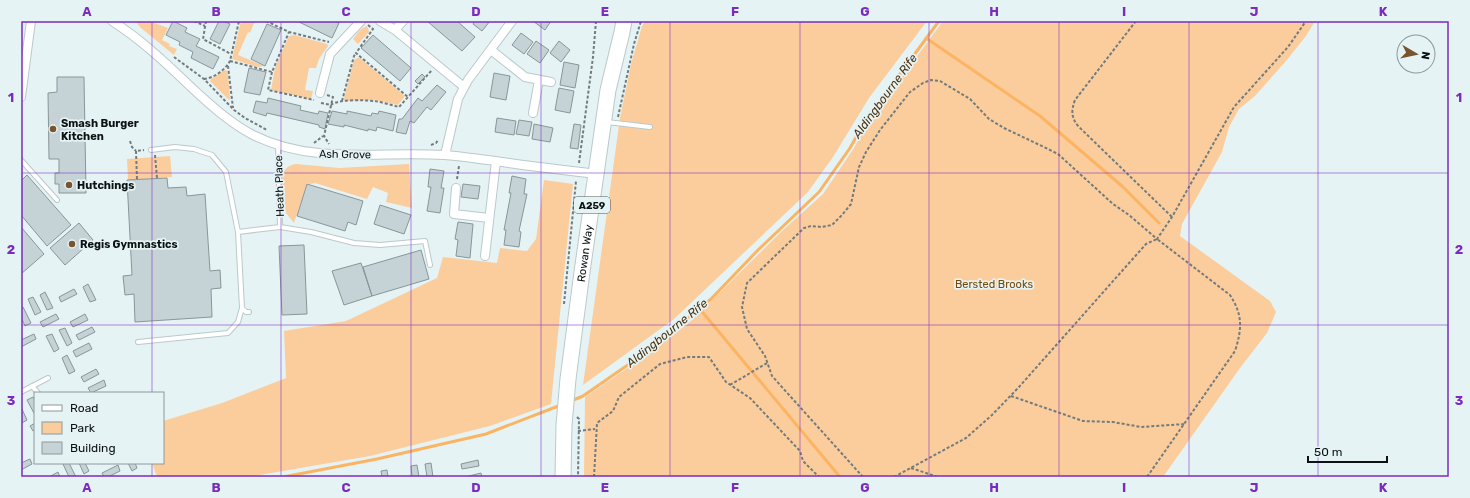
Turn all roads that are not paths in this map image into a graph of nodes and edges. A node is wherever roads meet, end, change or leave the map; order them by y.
1 (31, 21) edge
2 (380, 21) edge
3 (404, 21) edge
4 (512, 21) edge
5 (115, 22) edge
6 (364, 23) edge
7 (625, 25) edge
8 (395, 30) junction
9 (491, 50) junction
10 (539, 80) junction
11 (551, 82) dead end
12 (464, 87) junction
13 (320, 93) road end
14 (21, 97) edge
15 (533, 113) dead end
16 (610, 122) junction
17 (650, 127) dead end
18 (278, 145) junction
19 (153, 150) road end
20 (445, 155) junction
21 (21, 160) edge
22 (496, 162) junction
23 (597, 174) junction
24 (456, 188) road end
25 (57, 200) dead end
26 (489, 218) junction
27 (280, 227) junction
28 (238, 232) junction
29 (485, 256) dead end
30 (430, 266) dead end
31 (242, 308) junction
32 (249, 312) dead end
33 (138, 342) dead end
34 (48, 378) dead end
35 (32, 386) junction
36 (21, 392) edge
37 (37, 392) edge
38 (563, 477) edge

1 - 14 street
2 - 8 street
3 - 8 street
4 - 9 street
5 - 18 street, Ash Grove
6 - 13 street
7 - 16 highway, Rowan Way / A259
8 - 12 street
9 - 10 street
9 - 12 street
10 - 11 street
10 - 15 street
12 - 20 street
16 - 17 lane
16 - 23 highway, Rowan Way / A259
18 - 20 street, Ash Grove
18 - 27 lane, Heath Place
19 - 28 lane
20 - 22 street, Ash Grove
21 - 25 lane
22 - 23 street, Ash Grove
22 - 26 street
23 - 38 highway, Rowan Way / A259
24 - 26 street
26 - 29 street
27 - 28 lane, Heath Place
27 - 30 lane, Heath Place
28 - 31 lane
31 - 32 lane
31 - 33 lane
34 - 35 lane
35 - 36 lane
35 - 37 lane

